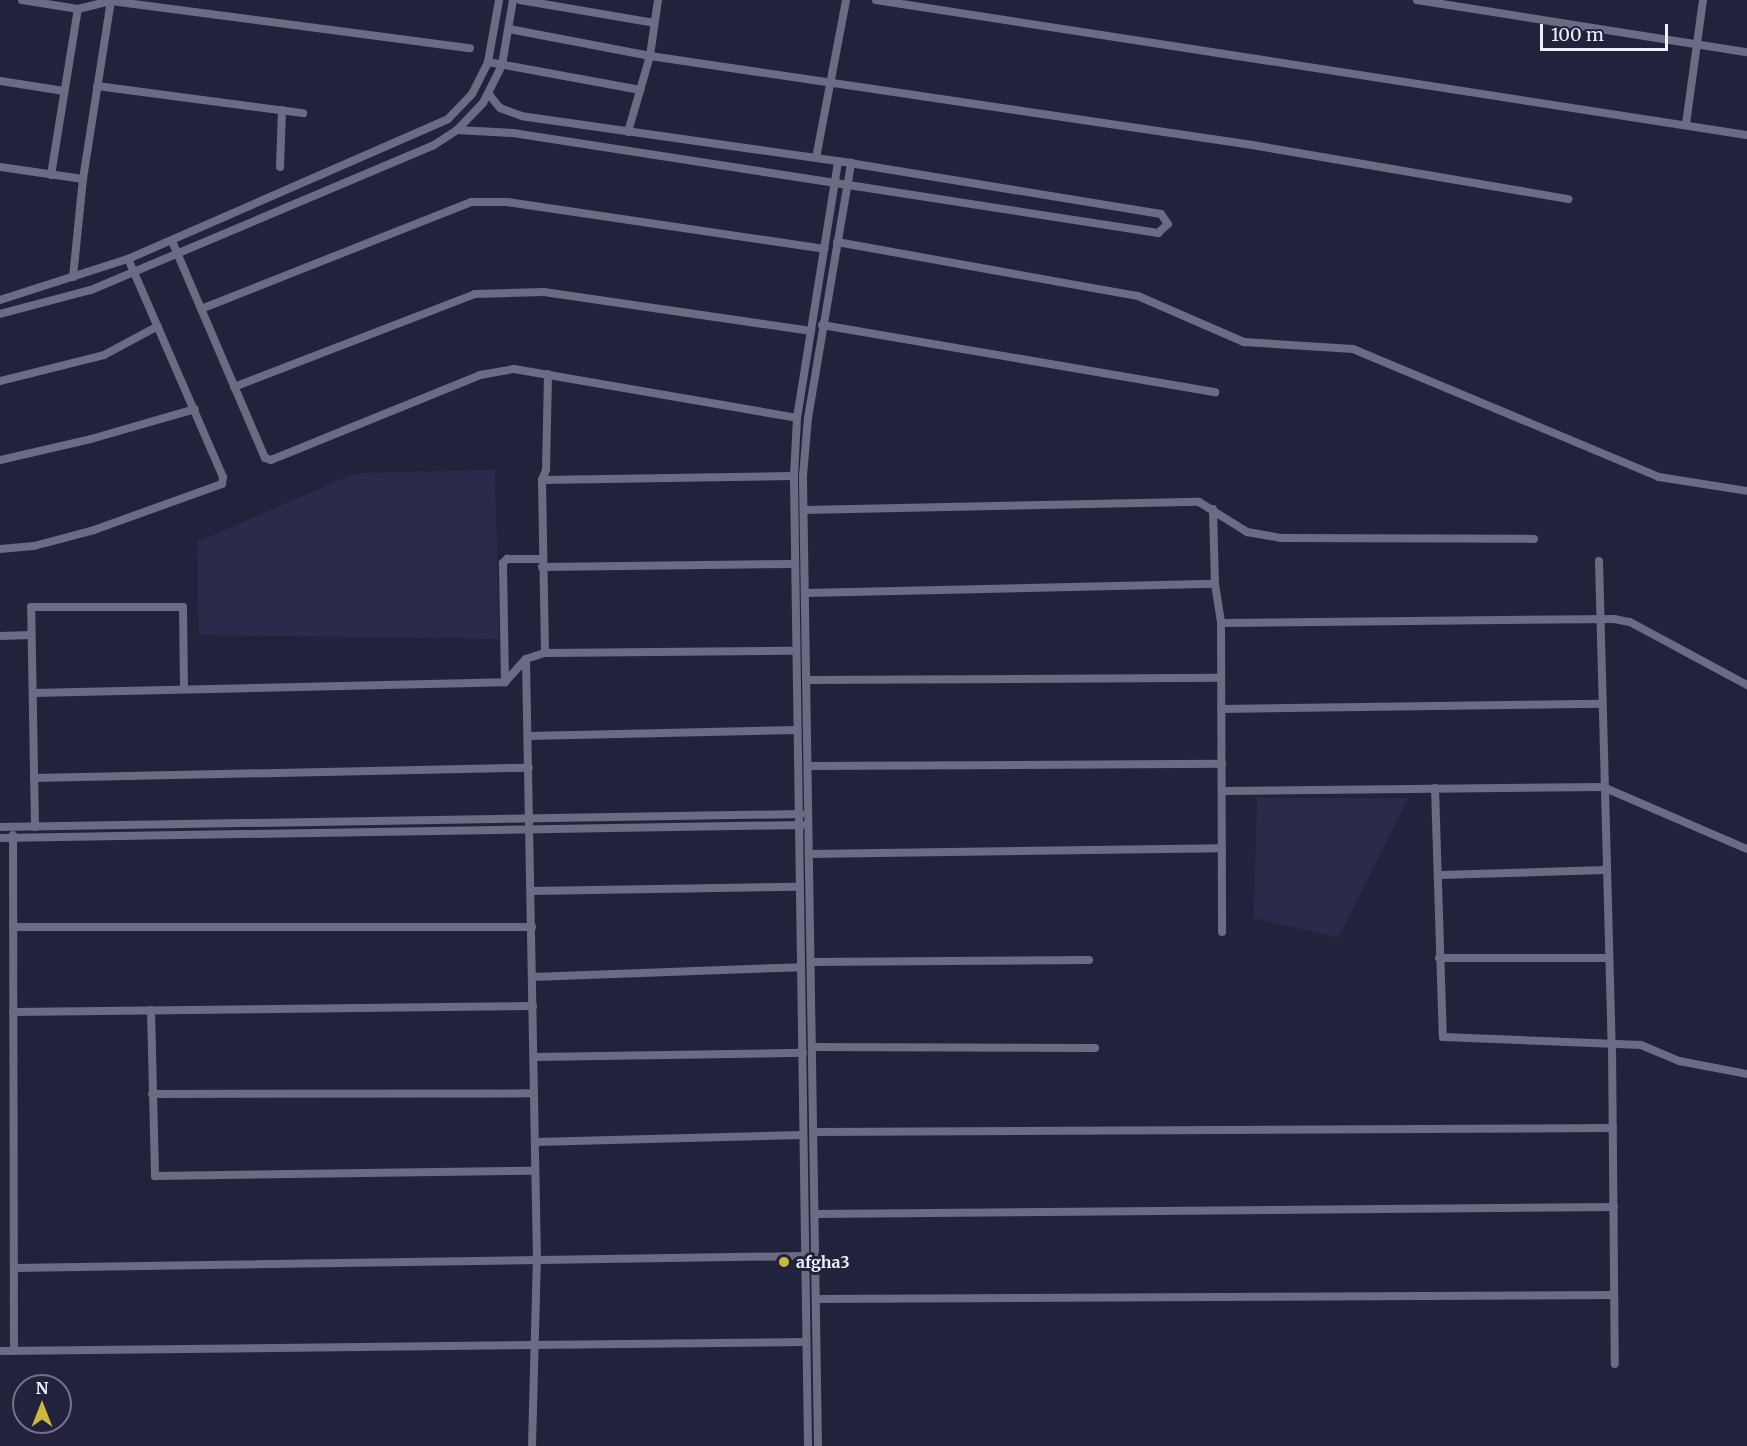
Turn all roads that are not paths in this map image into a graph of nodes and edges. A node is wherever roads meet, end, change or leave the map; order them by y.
1 (22, 0) edge
2 (499, 0) edge
3 (513, 0) edge
4 (520, 0) edge
5 (658, 0) edge
6 (846, 0) edge
7 (876, 0) edge
8 (1417, 0) edge
9 (1704, 0) edge
10 (111, 1) edge
11 (78, 9) junction
12 (654, 23) junction
13 (509, 29) junction
14 (1697, 44) junction
15 (470, 48) dead end
16 (1747, 52) edge
17 (650, 56) junction
18 (488, 62) junction
19 (502, 65) junction
20 (0, 81) edge
21 (832, 83) junction
22 (97, 86) junction
23 (640, 90) junction
24 (64, 91) junction
25 (488, 93) junction
26 (282, 110) junction
27 (303, 113) dead end
28 (1686, 124) junction
29 (457, 130) junction
30 (628, 132) junction
31 (1747, 135) edge
32 (816, 158) junction
33 (838, 161) junction
34 (851, 163) junction
35 (0, 166) edge
36 (280, 167) dead end
37 (51, 174) junction
38 (83, 179) junction
39 (836, 181) junction
40 (848, 183) junction
41 (1568, 199) dead end
42 (172, 241) junction
43 (837, 242) junction
44 (825, 249) junction
45 (177, 253) junction
46 (128, 259) junction
47 (134, 272) junction
48 (73, 277) junction
49 (0, 300) edge
50 (201, 309) junction
51 (0, 314) edge
52 (822, 325) junction
53 (158, 326) junction
54 (811, 331) junction
55 (548, 374) junction
56 (0, 381) edge
57 (234, 387) junction
58 (1215, 392) dead end
59 (195, 409) junction
60 (797, 418) junction
61 (796, 435) junction
62 (806, 436) junction
63 (0, 460) edge
64 (794, 476) junction
65 (542, 480) junction
66 (1747, 491) edge
67 (1213, 509) junction
68 (804, 510) junction
69 (1534, 539) dead end
70 (0, 549) edge
71 (1599, 561) dead end
72 (542, 563) junction
73 (795, 564) junction
74 (1215, 584) junction
75 (806, 593) junction
76 (1600, 619) junction
77 (1221, 623) junction
78 (31, 635) junction
79 (0, 636) edge
80 (796, 651) junction
81 (545, 653) junction
82 (526, 659) junction
83 (1221, 678) junction
84 (807, 680) junction
85 (506, 682) junction
86 (1747, 685) edge
87 (184, 688) junction
88 (33, 693) junction
89 (1602, 704) junction
90 (1221, 709) junction
91 (797, 730) junction
92 (529, 736) junction
93 (1222, 764) junction
94 (808, 766) junction
95 (529, 768) junction
96 (34, 778) junction
97 (1603, 787) junction
98 (1435, 788) junction
99 (1222, 791) junction
100 (798, 814) junction
101 (808, 814) junction
102 (530, 819) junction
103 (798, 825) junction
104 (809, 825) junction
105 (0, 827) edge
106 (13, 827) junction
107 (35, 827) junction
108 (530, 830) junction
109 (0, 838) edge
110 (13, 838) junction
111 (1222, 848) junction
112 (1747, 849) edge
113 (810, 854) junction
114 (1605, 870) junction
115 (1438, 875) junction
116 (799, 887) junction
117 (531, 891) junction
118 (13, 927) junction
119 (532, 927) junction
120 (1222, 932) dead end
121 (1439, 958) junction
122 (1608, 958) junction
123 (1089, 960) dead end
124 (811, 962) junction
125 (801, 968) junction
126 (532, 976) junction
127 (533, 1006) junction
128 (151, 1010) junction
129 (14, 1012) junction
130 (1612, 1045) junction
131 (813, 1047) junction
132 (1095, 1048) dead end
133 (803, 1053) junction
134 (534, 1058) junction
135 (1747, 1074) edge
136 (534, 1093) junction
137 (152, 1094) junction
138 (1613, 1128) junction
139 (814, 1132) junction
140 (803, 1135) junction
141 (535, 1142) junction
142 (535, 1171) junction
143 (1614, 1207) junction
144 (815, 1214) junction
145 (805, 1256) junction
146 (537, 1261) junction
147 (14, 1268) junction
148 (1614, 1294) junction
149 (816, 1299) junction
150 (806, 1342) junction
151 (536, 1345) junction
152 (0, 1351) edge
153 (14, 1351) junction
154 (1615, 1364) dead end
155 (818, 1381) junction
156 (807, 1382) junction
157 (532, 1446) edge
158 (808, 1446) edge
159 (818, 1446) edge

1 - 11 street
2 - 18 street
3 - 13 street
4 - 12 street
5 - 12 street
6 - 21 street
7 - 28 street
8 - 14 street
9 - 14 street
10 - 11 street
10 - 15 street
10 - 22 street
11 - 24 street
12 - 17 street
13 - 17 street
13 - 19 street
14 - 16 street
14 - 28 street
17 - 21 street
17 - 23 street
18 - 19 street
18 - 42 street
19 - 23 street
19 - 25 street
20 - 24 street
21 - 32 street
21 - 41 street
22 - 26 street
22 - 38 street
23 - 30 street
24 - 37 street
25 - 29 street
25 - 30 street
26 - 27 street
26 - 36 street
28 - 31 street
29 - 39 street
29 - 45 street
30 - 32 street
32 - 33 street
33 - 34 street
33 - 39 street
34 - 40 street
34 - 40 street
35 - 37 street
37 - 38 street
38 - 48 street
39 - 40 street
39 - 44 street
40 - 43 street
42 - 45 street
42 - 46 street
43 - 52 street
43 - 66 street
44 - 50 street
44 - 54 street
45 - 47 street
45 - 50 street
46 - 47 street
46 - 48 street
47 - 51 street
47 - 53 street
48 - 49 street
50 - 57 street
52 - 58 street
52 - 62 street
53 - 56 street
53 - 59 street
54 - 57 street
54 - 60 street
55 - 57 street
55 - 60 street
55 - 65 street
59 - 63 street
59 - 70 street
60 - 61 street
61 - 62 street
61 - 64 street
62 - 68 street
64 - 65 street
64 - 73 street
65 - 72 street
67 - 68 street
67 - 69 street
67 - 74 street
68 - 75 street
71 - 76 street
72 - 73 street
72 - 81 street
72 - 85 street
73 - 80 street
74 - 75 street
74 - 77 street
75 - 84 street
76 - 77 street
76 - 86 street
76 - 89 street
77 - 83 street
78 - 79 street
78 - 87 street
78 - 88 street
80 - 81 street
80 - 91 street
81 - 82 street
82 - 85 street
82 - 92 street
83 - 84 street
83 - 90 street
84 - 94 street
85 - 87 street
87 - 88 street
88 - 96 street
89 - 90 street
89 - 97 street
90 - 93 street
91 - 92 street
91 - 100 street
92 - 95 street
93 - 94 street
93 - 99 street
94 - 101 street
95 - 96 street
95 - 102 street
96 - 107 street
97 - 98 street
97 - 112 street
97 - 114 street
98 - 99 street
98 - 115 street
99 - 111 street
100 - 101 street
100 - 102 street
100 - 103 street
101 - 104 street
102 - 107 street
102 - 108 street
103 - 104 street
103 - 108 street
103 - 116 street
104 - 113 street
105 - 106 street
106 - 107 street
106 - 110 street
108 - 110 street
108 - 117 street
109 - 110 street
110 - 118 street
111 - 113 street
111 - 120 street
113 - 124 street
114 - 115 street
114 - 122 street
115 - 121 street
116 - 117 street
116 - 125 street
117 - 119 street
118 - 119 street
118 - 129 street
119 - 126 street
121 - 122 street
121 - 130 street
122 - 130 street
123 - 124 street
124 - 131 street
125 - 126 street
125 - 133 street
126 - 127 street
127 - 128 street
127 - 134 street
128 - 129 street
128 - 137 street
129 - 147 street
130 - 135 street
130 - 138 street
131 - 132 street
131 - 139 street
133 - 134 street
133 - 140 street
134 - 136 street
136 - 137 street
136 - 141 street
137 - 142 street
138 - 139 street
138 - 143 street
139 - 144 street
140 - 141 street
140 - 145 street
141 - 142 street
142 - 146 street
143 - 144 street
143 - 148 street
144 - 149 street
145 - 146 street
145 - 150 street
146 - 147 street
146 - 151 street
147 - 153 street
148 - 149 street
148 - 154 street
149 - 155 street
150 - 151 street
150 - 156 street
151 - 153 street
151 - 157 street
152 - 153 street
155 - 156 street
155 - 159 street
156 - 158 street

